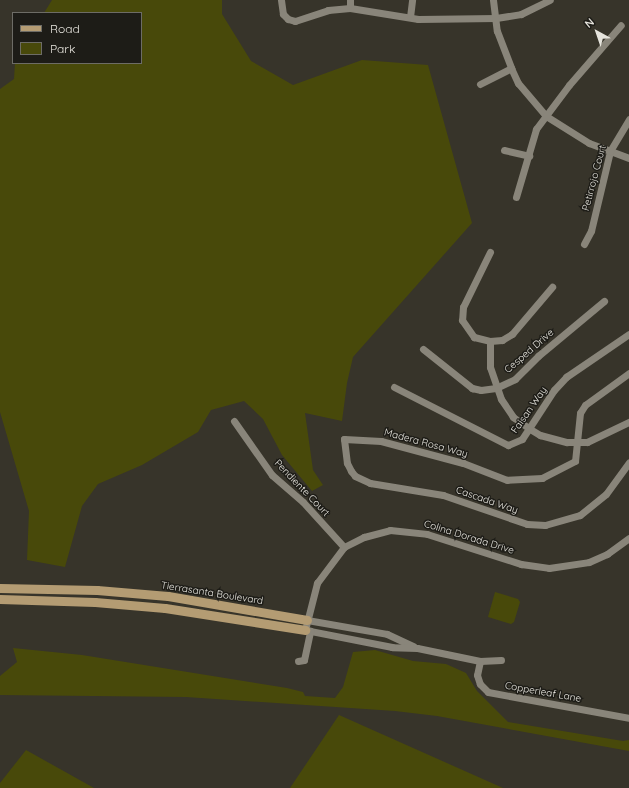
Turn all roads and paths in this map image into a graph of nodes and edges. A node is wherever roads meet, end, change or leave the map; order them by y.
1 (281, 0) edge
2 (350, 0) edge
3 (412, 0) edge
4 (493, 0) edge
5 (550, 0) edge
6 (350, 8) junction
7 (410, 18) junction
8 (496, 18) junction
9 (621, 25) dead end
10 (511, 68) junction
11 (480, 84) dead end
12 (546, 116) junction
13 (629, 118) edge
14 (504, 150) dead end
15 (610, 151) junction
16 (529, 156) junction
17 (629, 158) edge
18 (516, 197) dead end
19 (584, 244) dead end
20 (490, 252) dead end
21 (552, 287) dead end
22 (604, 301) dead end
23 (629, 334) edge
24 (490, 340) junction
25 (423, 349) dead end
26 (629, 373) edge
27 (394, 387) dead end
28 (496, 388) junction
29 (234, 421) dead end
30 (629, 422) edge
31 (530, 429) junction
32 (344, 439) joint
33 (578, 443) junction
34 (629, 462) edge
35 (629, 538) edge
36 (344, 547) junction
37 (0, 588) edge
38 (87, 590) junction
39 (0, 599) edge
40 (44, 600) junction
41 (307, 620) junction
42 (307, 630) junction
43 (417, 648) junction
44 (501, 660) dead end
45 (298, 661) dead end
46 (480, 661) junction
47 (629, 718) edge

1 - 6 street
2 - 6 street
3 - 7 street
4 - 8 street
5 - 8 street
6 - 7 street
7 - 8 street
8 - 10 street
9 - 12 street
10 - 11 street
10 - 12 street
12 - 15 street
12 - 16 street
13 - 15 street, Petirrojo Court
14 - 16 street
15 - 17 street
15 - 19 street, Petirrojo Court
16 - 18 street
20 - 24 street
21 - 24 street
22 - 28 street, Cesped Drive
23 - 31 street, Faisan Way
24 - 28 street
25 - 28 street, Cesped Drive
26 - 33 street, Madera Rosa Way
27 - 31 street, Faisan Way
28 - 31 street
29 - 36 street, Pendiente Court
30 - 33 street
31 - 33 street
32 - 33 street, Madera Rosa Way
32 - 34 street, Cascada Way
35 - 36 street, Colina Dorada Drive
36 - 41 street, Colina Dorada Drive
37 - 38 main road, Tierrasanta Boulevard
38 - 40 main road
38 - 41 main road, Tierrasanta Boulevard
39 - 40 main road, Tierrasanta Boulevard
40 - 42 main road, Tierrasanta Boulevard
41 - 42 street, Colina Dorada Drive
41 - 43 street, Tierrasanta Boulevard
42 - 43 street, Tierrasanta Boulevard
42 - 45 street, Colina Dorada Drive
43 - 46 street, Tierrasanta Boulevard
44 - 46 street, Tierrasanta Boulevard
46 - 47 street, Copperleaf Lane

